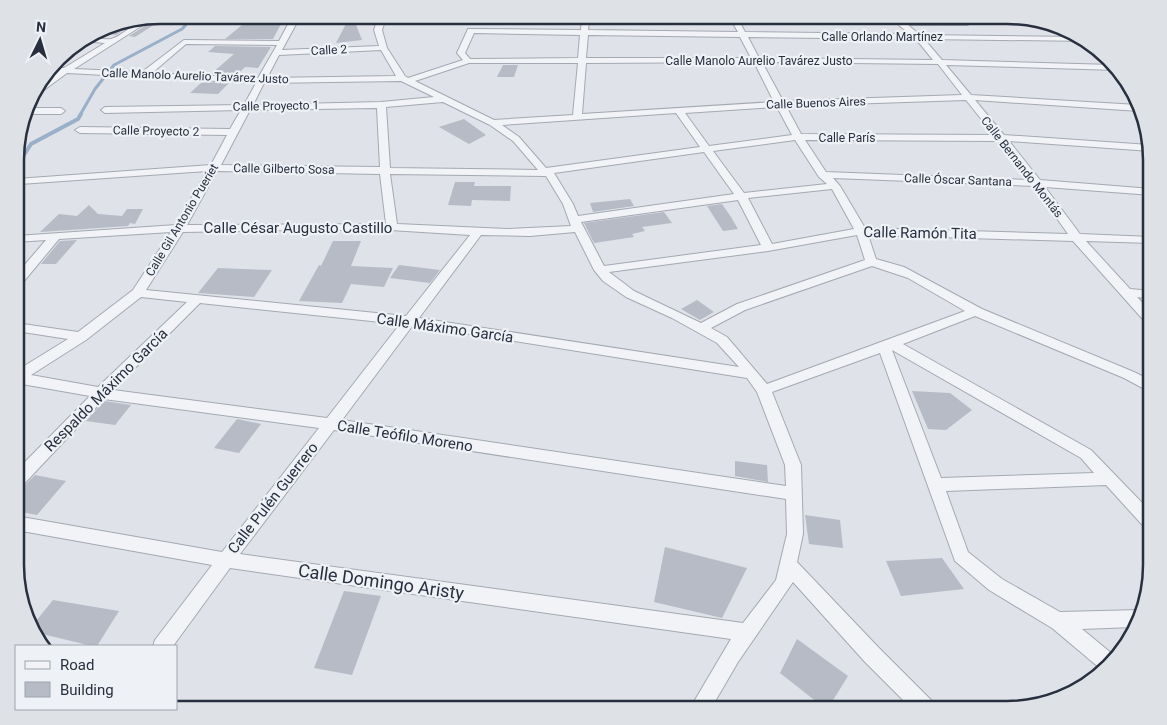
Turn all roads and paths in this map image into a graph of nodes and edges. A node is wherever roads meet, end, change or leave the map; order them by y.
1 (292, 24) edge
2 (380, 24) edge
3 (585, 24) edge
4 (736, 24) edge
5 (902, 24) edge
6 (138, 26) edge
7 (584, 32) junction
8 (742, 36) junction
9 (918, 37) junction
10 (1069, 39) edge
11 (95, 40) edge
12 (114, 41) junction
13 (278, 48) junction
14 (383, 48) junction
15 (580, 60) junction
16 (756, 60) junction
17 (468, 61) junction
18 (940, 62) junction
19 (1108, 68) edge
20 (57, 70) edge
21 (66, 70) junction
22 (144, 75) junction
23 (404, 80) junction
24 (260, 81) junction
25 (47, 83) edge
26 (967, 97) junction
27 (446, 99) junction
28 (778, 104) junction
29 (381, 105) junction
30 (247, 107) junction
31 (1133, 108) edge
32 (105, 110) dead end
33 (678, 110) junction
34 (33, 111) edge
35 (61, 111) dead end
36 (577, 116) junction
37 (493, 123) junction
38 (80, 130) dead end
39 (233, 132) junction
40 (798, 137) junction
41 (1001, 138) junction
42 (1143, 147) edge
43 (708, 149) junction
44 (214, 168) junction
45 (385, 172) junction
46 (547, 172) junction
47 (823, 176) junction
48 (24, 181) edge
49 (1037, 183) junction
50 (835, 186) junction
51 (1143, 191) edge
52 (741, 196) junction
53 (577, 224) junction
54 (392, 227) junction
55 (179, 229) junction
56 (861, 231) junction
57 (478, 233) junction
58 (56, 235) junction
59 (1076, 237) junction
60 (24, 238) edge
61 (1143, 240) edge
62 (768, 248) junction
63 (871, 262) junction
64 (600, 270) junction
65 (24, 273) edge
66 (1126, 292) junction
67 (138, 293) junction
68 (1143, 294) edge
69 (196, 300) junction
70 (976, 311) junction
71 (1143, 311) edge
72 (411, 321) junction
73 (24, 328) edge
74 (702, 328) junction
75 (81, 338) junction
76 (888, 346) junction
77 (24, 373) edge
78 (752, 374) junction
79 (1143, 374) edge
80 (1129, 375) junction
81 (24, 379) edge
82 (1143, 383) edge
83 (764, 390) junction
84 (101, 393) junction
85 (330, 424) junction
86 (24, 474) edge
87 (1109, 479) junction
88 (936, 485) junction
89 (794, 494) junction
90 (1143, 515) edge
91 (24, 524) edge
92 (226, 560) junction
93 (788, 564) junction
94 (1132, 618) edge
95 (1058, 621) junction
96 (748, 633) junction
97 (163, 645) edge
98 (1105, 660) edge
99 (704, 701) edge
100 (918, 701) edge

1 - 13 street, Calle Gil Antonio Pueriet
2 - 14 street
3 - 7 street
4 - 8 street
5 - 9 street, Calle Bernando Montás
6 - 12 street
7 - 8 street, Calle Orlando Martínez
7 - 15 street
7 - 17 street, Calle Orlando Martínez
8 - 9 street, Calle Orlando Martínez
8 - 16 street
9 - 10 street, Calle Orlando Martínez
9 - 18 street, Calle Bernando Montás
11 - 12 street
12 - 21 street
13 - 14 street, Calle 2
13 - 22 street, Calle 2
13 - 24 street, Calle Gil Antonio Pueriet
14 - 23 street
15 - 16 street, Calle Manolo Aurelio Tavárez Justo
15 - 17 street, Calle Manolo Aurelio Tavárez Justo
15 - 36 street
16 - 18 street, Calle Manolo Aurelio Tavárez Justo
16 - 28 street
17 - 23 street, Calle Manolo Aurelio Tavárez Justo
18 - 19 street, Calle Manolo Aurelio Tavárez Justo
18 - 26 street, Calle Bernando Montás
20 - 21 street, Calle Manolo Aurelio Tavárez Justo
21 - 22 street, Calle Manolo Aurelio Tavárez Justo
21 - 25 street
22 - 24 street, Calle Manolo Aurelio Tavárez Justo
23 - 24 street, Calle Manolo Aurelio Tavárez Justo
23 - 27 street
24 - 30 street, Calle Gil Antonio Pueriet
26 - 28 street, Calle Buenos Aires
26 - 31 street, Calle Buenos Aires
26 - 41 street, Calle Bernando Montás
27 - 29 street, Calle Proyecto 1
27 - 37 street
28 - 33 street, Calle Buenos Aires
28 - 40 street
29 - 30 street, Calle Proyecto 1
29 - 45 street
30 - 32 street, Calle Proyecto 1
30 - 39 street, Calle Gil Antonio Pueriet
33 - 36 street, Calle Buenos Aires
33 - 43 street
34 - 35 street
36 - 37 street, Calle Buenos Aires
37 - 46 street
38 - 39 street, Calle Proyecto 2
39 - 44 street, Calle Gil Antonio Pueriet
40 - 41 street, Calle París
40 - 43 street, Calle París
40 - 47 street
41 - 42 street, Calle París
41 - 49 street, Calle Bernando Montás
43 - 46 street, Calle París
43 - 52 street
44 - 45 street, Calle Gilberto Sosa
44 - 48 street, Calle Gilberto Sosa
44 - 55 street, Calle Gil Antonio Pueriet
45 - 46 street, Calle Gilberto Sosa
45 - 54 street
46 - 53 street
47 - 49 street, Calle Óscar Santana
47 - 50 street
49 - 51 street, Calle Óscar Santana
49 - 59 street, Calle Bernando Montás
50 - 52 street
50 - 56 street
52 - 53 street
52 - 62 street
53 - 57 street, Calle César Augusto Castillo
53 - 64 street
54 - 55 street, Calle César Augusto Castillo
54 - 57 street, Calle César Augusto Castillo
55 - 58 street, Calle César Augusto Castillo
55 - 67 street, Calle Gil Antonio Pueriet
56 - 59 street, Calle Ramón Tita
56 - 62 street, Calle Ramón Tita
56 - 63 street
57 - 72 street, Calle Pulén Guerrero
58 - 60 street, Calle César Augusto Castillo
58 - 65 street
59 - 61 street, Calle Ramón Tita
59 - 66 street, Calle Bernando Montás
62 - 64 street, Calle Ramón Tita
63 - 70 street
63 - 74 street
64 - 74 street
66 - 68 street
66 - 71 street, Calle Bernando Montás
67 - 69 street, Calle Máximo García
67 - 75 street, Calle Gil Antonio Pueriet
69 - 72 street, Calle Máximo García
69 - 84 street, Respaldo Máximo García
70 - 76 street
70 - 80 street
72 - 78 street, Calle Máximo García
72 - 85 street, Calle Pulén Guerrero
73 - 75 street
74 - 78 street
75 - 77 street, Calle Gil Antonio Pueriet
76 - 83 street
76 - 87 street
76 - 88 street
78 - 83 street
79 - 80 street
80 - 82 street
81 - 84 street, Calle Teófilo Moreno
83 - 89 street
84 - 85 street, Calle Teófilo Moreno
84 - 86 street, Respaldo Máximo García
85 - 89 street, Calle Teófilo Moreno
85 - 92 street, Calle Pulén Guerrero
87 - 88 street
87 - 90 street
88 - 95 street
89 - 93 street
91 - 92 street, Calle Domingo Aristy
92 - 96 street, Calle Domingo Aristy
92 - 97 street, Calle Pulén Guerrero
93 - 96 street
93 - 100 street
94 - 95 street
95 - 98 street
96 - 99 street

